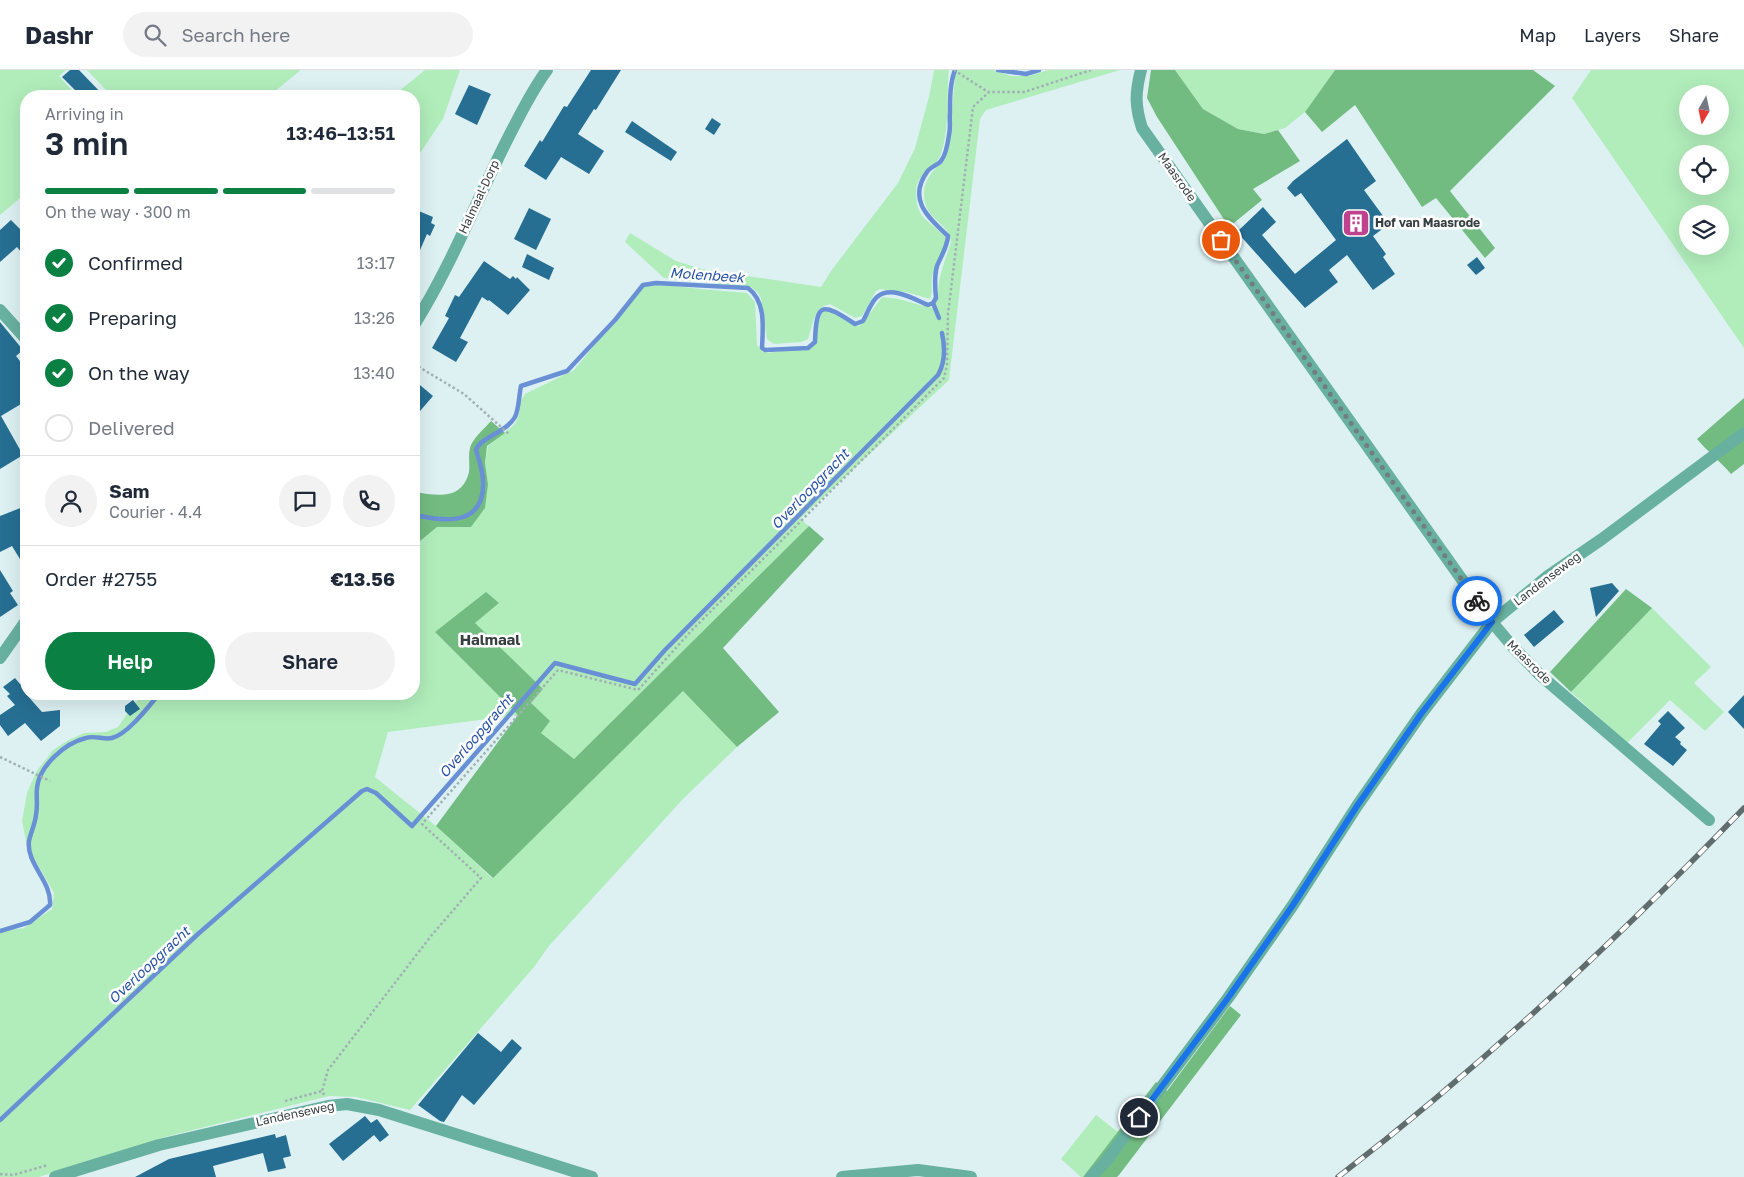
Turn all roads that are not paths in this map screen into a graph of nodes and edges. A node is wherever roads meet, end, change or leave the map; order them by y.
1 (546, 70) edge
2 (1140, 70) edge
3 (0, 310) edge
4 (420, 314) edge
5 (20, 332) edge
6 (1744, 433) edge
7 (1492, 622) junction
8 (20, 630) edge
9 (0, 658) edge
10 (1709, 820) dead end
11 (55, 1177) edge
12 (592, 1177) edge
13 (842, 1177) edge
14 (970, 1177) edge
15 (1091, 1177) edge

1 - 4 street, Halmaal-Dorp
2 - 7 street, Maasrode
3 - 5 street
6 - 7 street, Landenseweg
7 - 10 street, Maasrode
7 - 15 street, Landenseweg
8 - 9 street
11 - 12 street, Landenseweg
13 - 14 street

